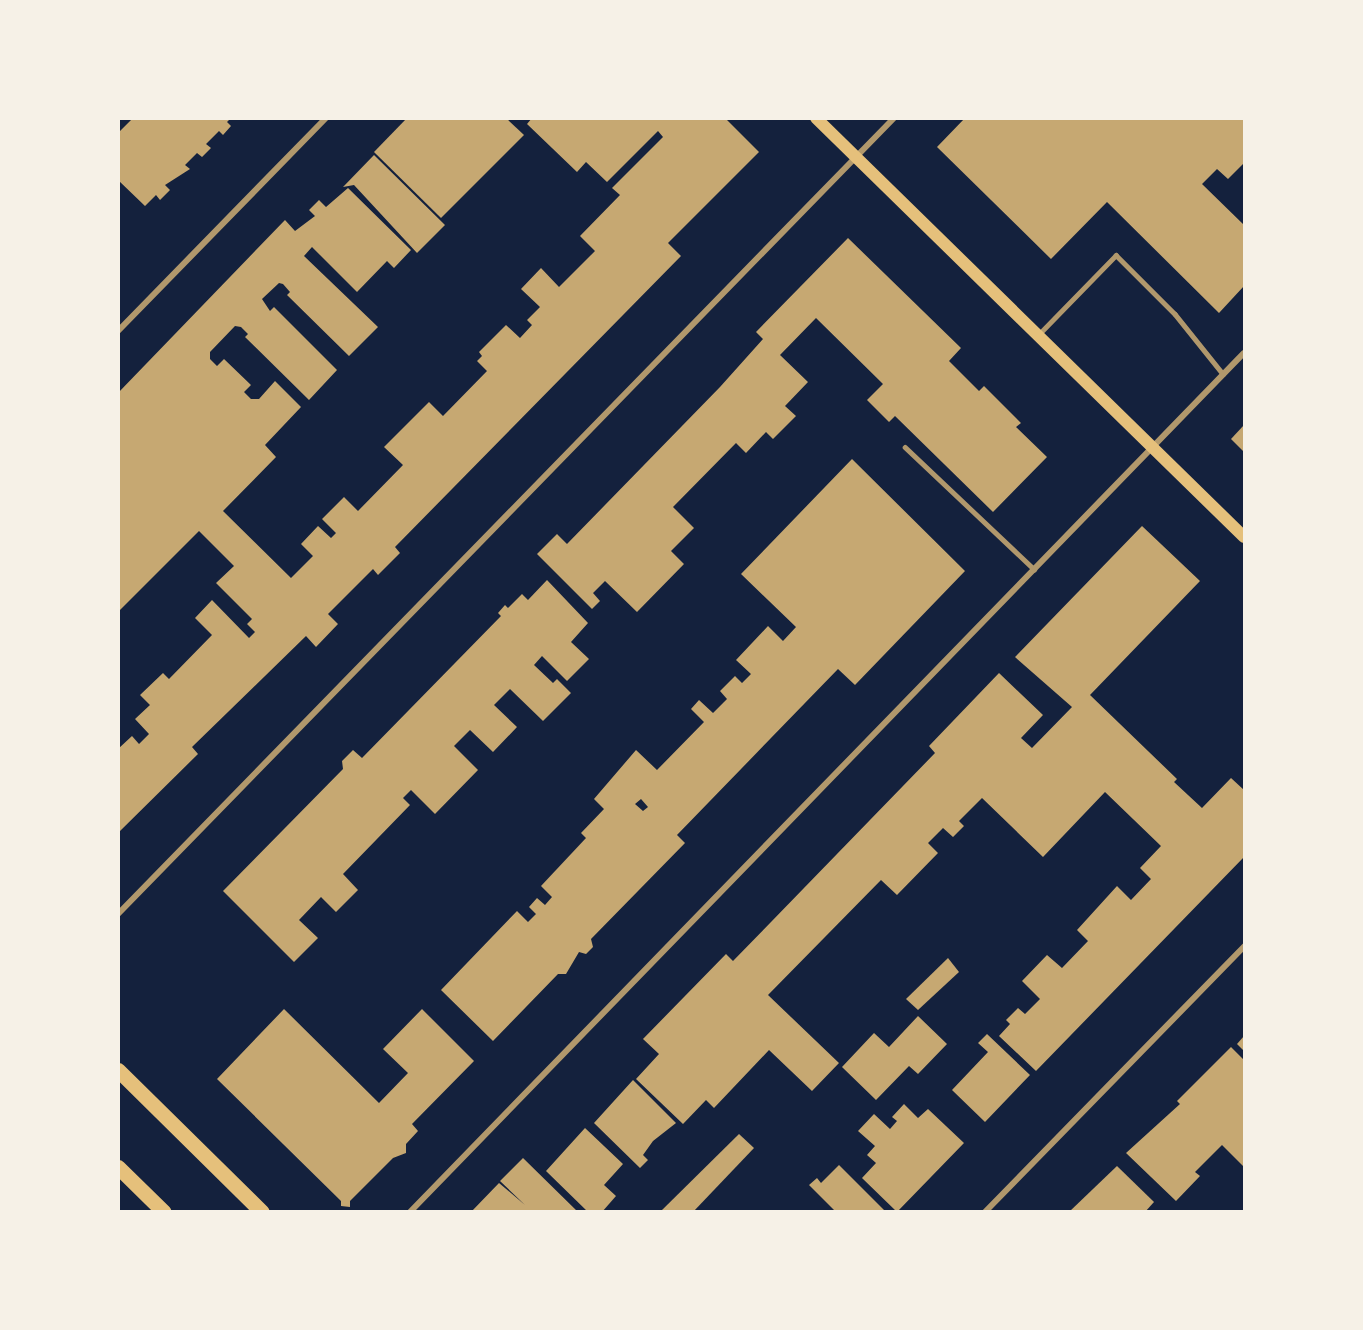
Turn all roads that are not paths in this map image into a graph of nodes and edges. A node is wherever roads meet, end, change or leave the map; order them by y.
1 (326, 118) edge
2 (816, 118) edge
3 (894, 118) edge
4 (856, 157) junction
5 (118, 331) edge
6 (1038, 335) junction
7 (1245, 353) edge
8 (1223, 374) junction
9 (905, 447) dead end
10 (1152, 447) junction
11 (1245, 537) edge
12 (1034, 569) junction
13 (118, 915) edge
14 (1245, 946) edge
15 (118, 1070) edge
16 (118, 1167) edge
17 (164, 1212) edge
18 (262, 1212) edge
19 (410, 1212) edge
20 (985, 1212) edge

1 - 5 street
2 - 4 main road
3 - 4 street
4 - 6 main road
4 - 13 street
6 - 8 lane
6 - 10 main road
7 - 8 street
8 - 10 street
9 - 12 lane
10 - 11 main road
10 - 12 street
12 - 19 street
14 - 20 street
15 - 18 main road
16 - 17 main road

